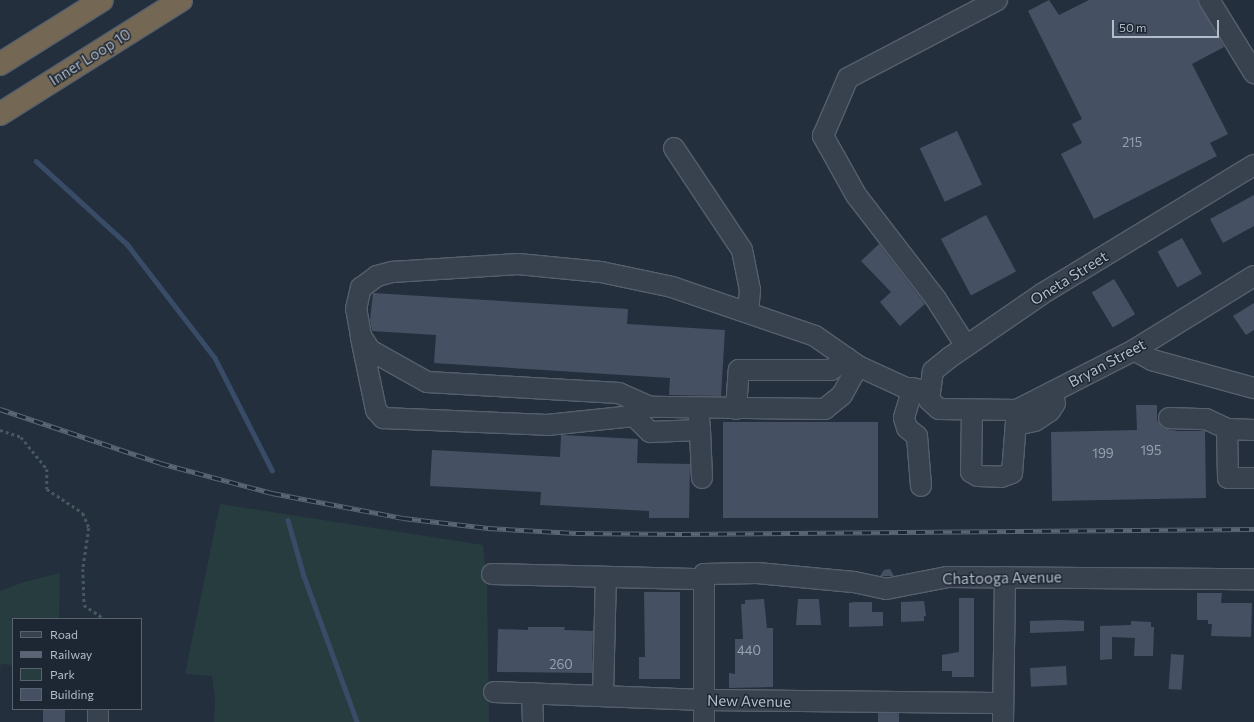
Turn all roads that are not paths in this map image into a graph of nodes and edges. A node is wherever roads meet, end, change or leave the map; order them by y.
1 (102, 0) edge
2 (181, 0) edge
3 (997, 0) edge
4 (1209, 0) edge
5 (0, 64) edge
6 (1254, 73) edge
7 (0, 114) edge
8 (674, 148) dead end
9 (1254, 165) edge
10 (1254, 276) edge
11 (748, 311) junction
12 (361, 336) junction
13 (966, 346) junction
14 (1134, 350) junction
15 (852, 362) junction
16 (1254, 388) edge
17 (921, 390) junction
18 (571, 391) junction
19 (634, 408) junction
20 (698, 408) junction
21 (736, 409) junction
22 (972, 411) junction
23 (1016, 418) junction
24 (1169, 418) dead end
25 (573, 422) junction
26 (1227, 429) junction
27 (700, 430) junction
28 (1254, 430) edge
29 (702, 478) dead end
30 (1254, 478) edge
31 (920, 486) dead end
32 (492, 574) dead end
33 (704, 576) junction
34 (606, 577) junction
35 (1005, 577) junction
36 (1254, 579) edge
37 (494, 692) dead end
38 (532, 693) junction
39 (603, 696) junction
40 (704, 700) junction
41 (98, 710) edge
42 (1003, 712) edge
43 (98, 722) edge
44 (533, 722) edge
45 (704, 722) edge

1 - 5 highway
2 - 7 highway, Inner Loop 10
3 - 13 street
4 - 6 street
8 - 11 street
9 - 13 street, Oneta Street
10 - 14 street, Bryan Street
11 - 12 street
11 - 15 street
12 - 18 street
12 - 25 street
13 - 17 street, Oneta Street
14 - 16 street
14 - 23 street, Bryan Street
15 - 17 street
15 - 21 street
15 - 21 street
17 - 22 street, Bryan Street
17 - 31 street, Oneta Street
18 - 19 street
18 - 25 street
19 - 20 street
19 - 25 street
19 - 27 street
20 - 21 street
20 - 27 street
22 - 23 street, Bryan Street
22 - 23 street
24 - 26 street
26 - 28 street
26 - 30 street
27 - 29 street
32 - 34 street, Chatooga Avenue
33 - 34 street, Chatooga Avenue
33 - 35 street, Chatooga Avenue
33 - 40 street
34 - 39 street
35 - 36 street, Chatooga Avenue
35 - 42 street
37 - 38 street, New Avenue
38 - 39 street, New Avenue
38 - 44 street
39 - 40 street, New Avenue
40 - 42 street, New Avenue
40 - 45 street
41 - 43 street

